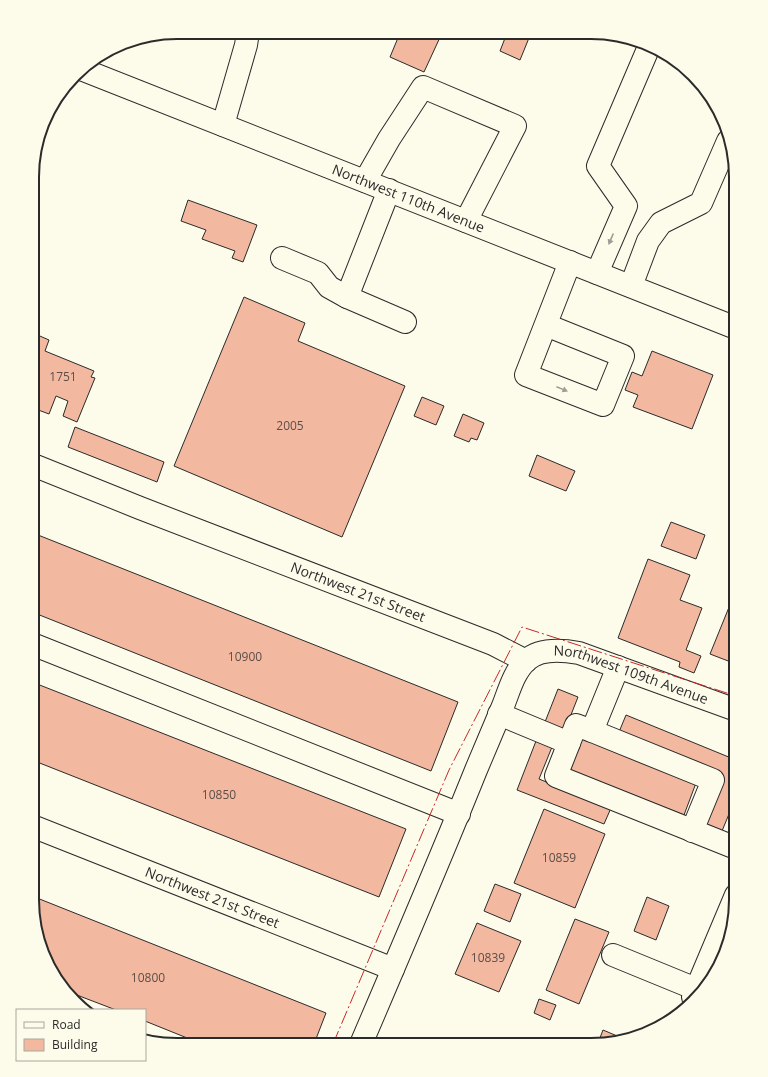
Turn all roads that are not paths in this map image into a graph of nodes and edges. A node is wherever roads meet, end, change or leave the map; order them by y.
1 (247, 39) edge
2 (647, 51) edge
3 (88, 72) edge
4 (223, 125) junction
5 (725, 147) edge
6 (365, 181) junction
7 (389, 190) junction
8 (466, 221) junction
9 (282, 258) dead end
10 (570, 262) junction
11 (597, 273) junction
12 (631, 286) junction
13 (347, 297) junction
14 (729, 320) edge
15 (405, 322) dead end
16 (546, 325) junction
17 (39, 467) edge
18 (39, 647) edge
19 (526, 660) junction
20 (618, 667) junction
21 (729, 707) edge
22 (499, 714) junction
23 (592, 731) junction
24 (569, 743) junction
25 (459, 814) junction
26 (39, 829) edge
27 (692, 831) junction
28 (729, 845) edge
29 (728, 914) edge
30 (613, 955) dead end
31 (393, 969) junction
32 (697, 989) edge
33 (694, 992) edge
34 (364, 1038) edge

1 - 4 street
2 -> 11 street
3 - 4 street, Northwest 110th Avenue
4 - 6 street, Northwest 110th Avenue
5 - 12 street
6 - 7 street, Northwest 110th Avenue
6 - 8 street
7 - 8 street, Northwest 110th Avenue
7 - 13 street
8 - 10 street, Northwest 110th Avenue
9 - 13 street
10 - 11 street, Northwest 110th Avenue
10 - 16 street
11 - 12 street, Northwest 110th Avenue
12 - 14 street, Northwest 110th Avenue
13 - 15 street
16 -> 16 street
17 - 19 street, Northwest 21st Street
18 - 25 street
19 - 20 street, Northwest 109th Avenue
19 - 22 street
20 - 21 street, Northwest 109th Avenue
20 - 23 street
22 - 24 street
22 - 25 street
23 - 24 street
23 - 27 street
24 - 27 street
25 - 31 street
26 - 31 street, Northwest 21st Street
27 - 28 street
29 - 32 street
30 - 33 street
31 - 34 street

